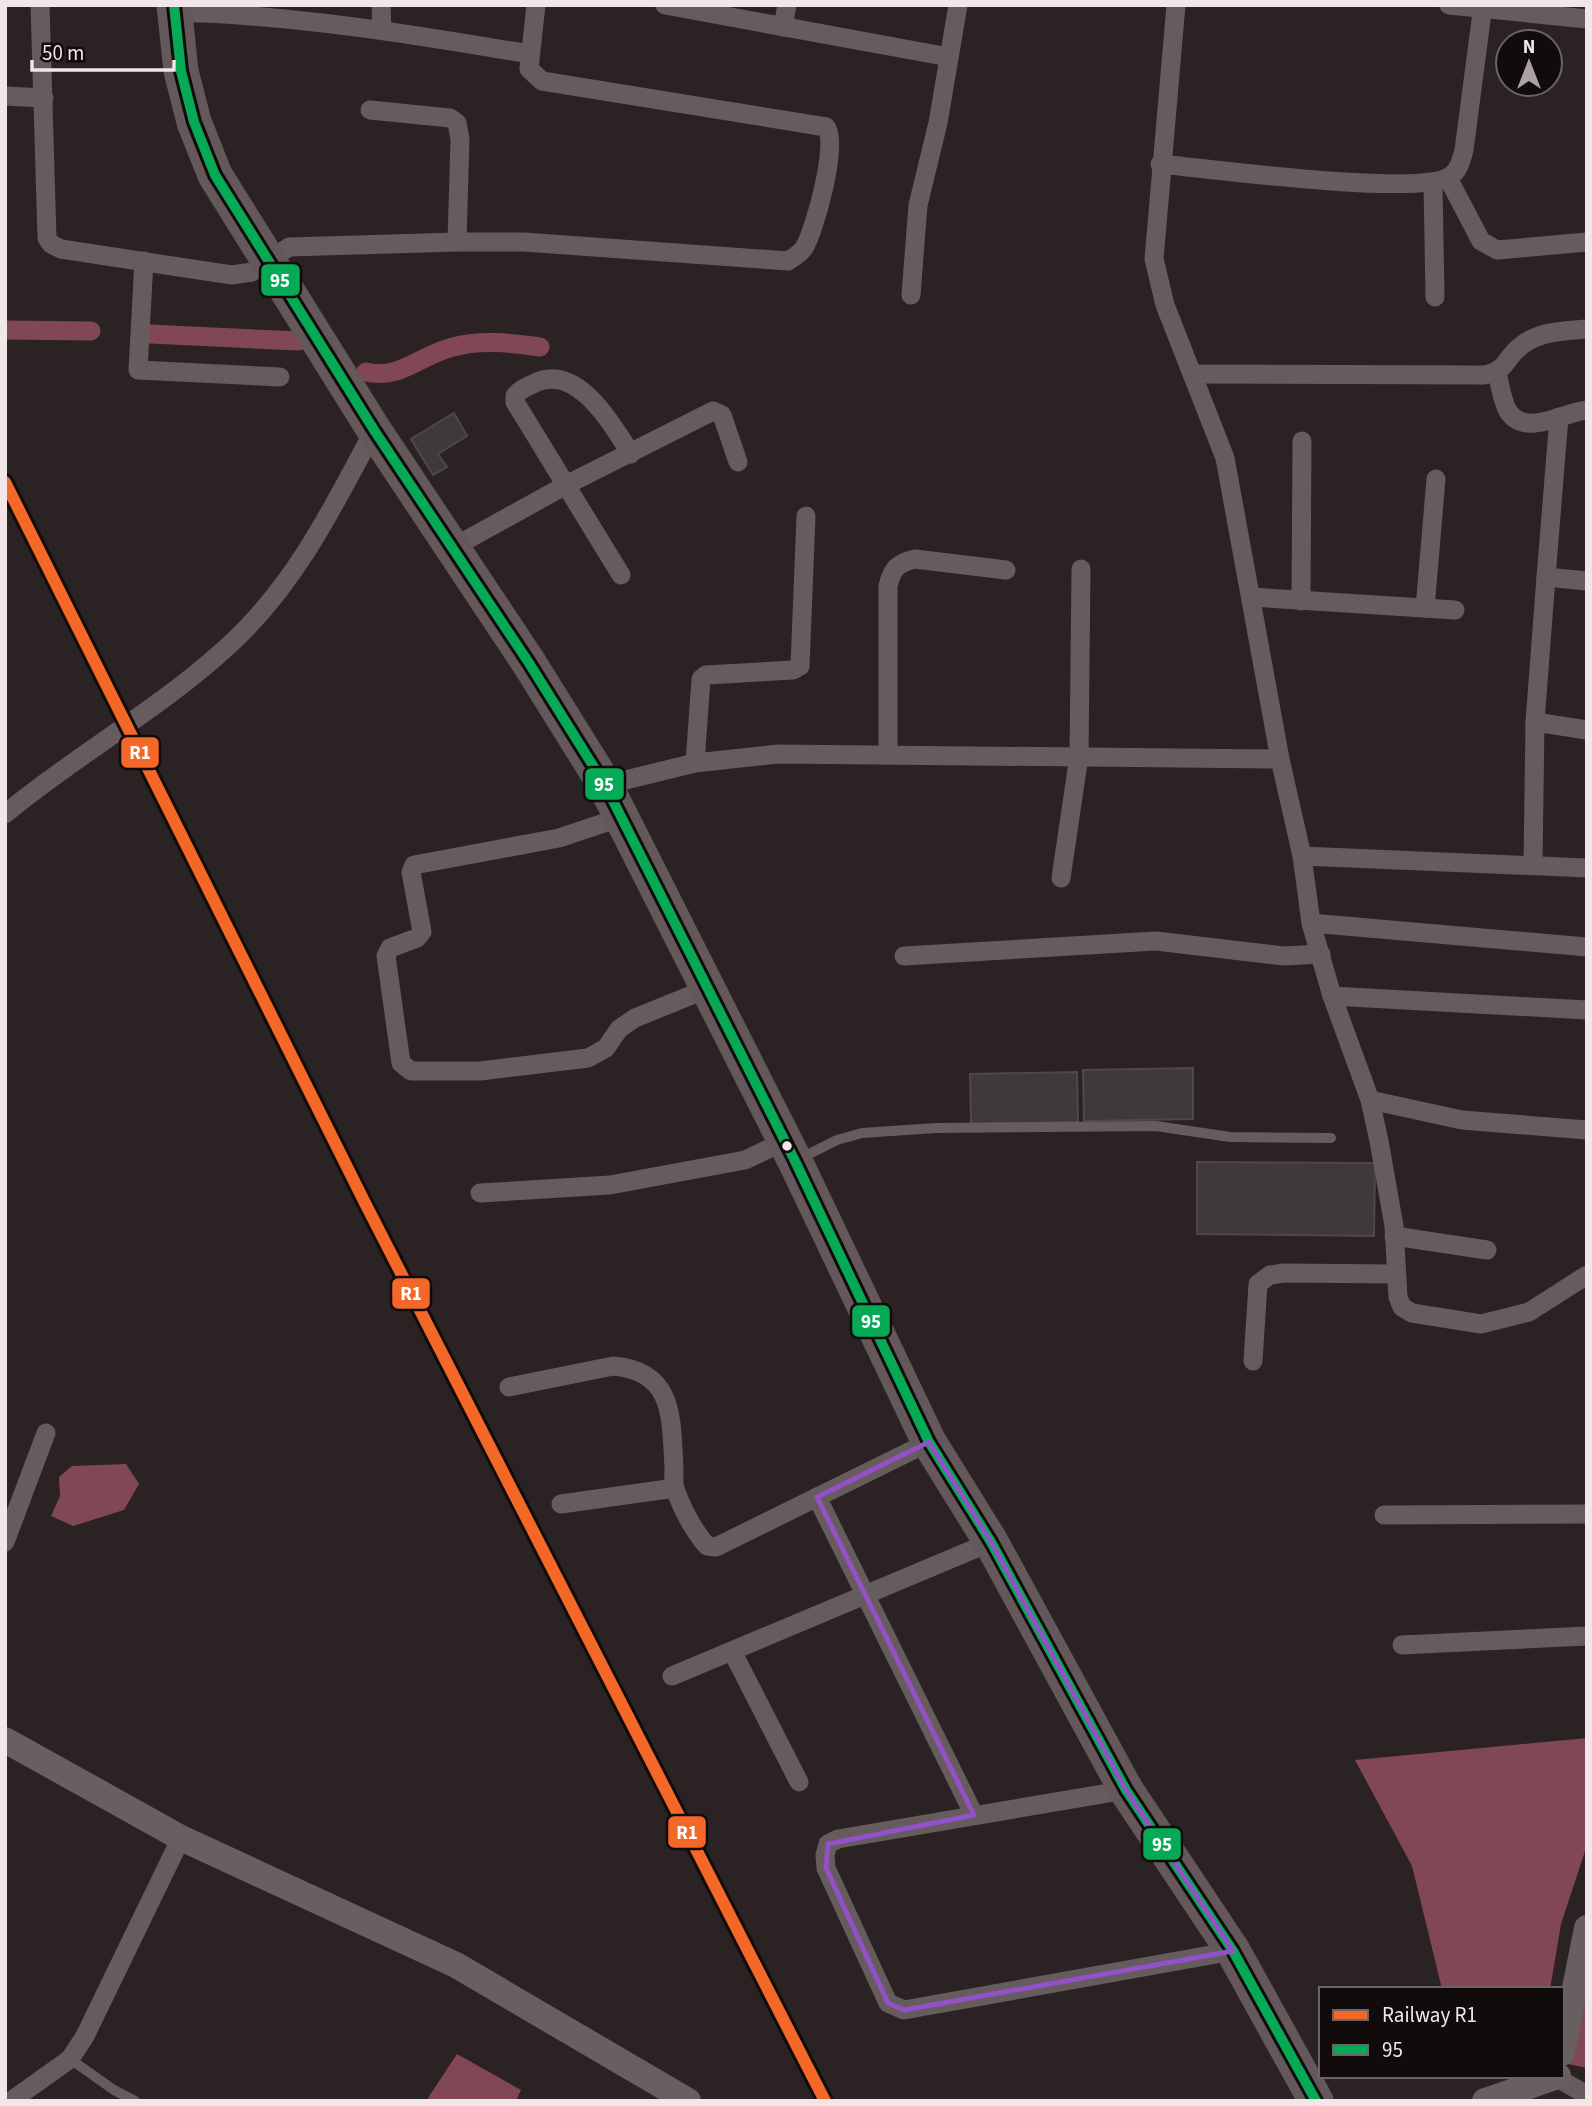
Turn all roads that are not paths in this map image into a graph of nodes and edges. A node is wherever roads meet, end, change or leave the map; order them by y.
1 (40, 5) edge
2 (381, 5) edge
3 (536, 5) edge
4 (665, 5) edge
5 (787, 5) edge
6 (958, 5) edge
7 (1176, 5) edge
8 (1449, 5) edge
9 (1483, 7) edge
10 (174, 8) edge
11 (1587, 19) edge
12 (783, 27) junction
13 (382, 29) junction
14 (529, 54) junction
15 (949, 57) junction
16 (5, 96) edge
17 (44, 98) junction
18 (370, 110) dead end
19 (1160, 164) junction
20 (1440, 180) junction
21 (457, 242) junction
22 (1587, 242) edge
23 (144, 261) junction
24 (267, 262) junction
25 (911, 295) dead end
26 (1435, 297) dead end
27 (1587, 329) edge
28 (1497, 373) junction
29 (1193, 374) junction
30 (280, 377) dead end
31 (1587, 410) edge
32 (1559, 417) junction
33 (374, 430) junction
34 (1302, 441) dead end
35 (631, 454) junction
36 (738, 462) dead end
37 (1436, 479) dead end
38 (566, 485) junction
39 (806, 516) dead end
40 (452, 548) junction
41 (1082, 569) dead end
42 (1006, 570) dead end
43 (621, 575) dead end
44 (1546, 576) junction
45 (1587, 581) edge
46 (1251, 597) junction
47 (1301, 601) junction
48 (1425, 608) junction
49 (1455, 610) dead end
50 (1535, 722) junction
51 (1587, 730) edge
52 (888, 755) junction
53 (1079, 756) junction
54 (1280, 759) junction
55 (695, 763) junction
56 (605, 785) junction
57 (9, 806) edge
58 (622, 817) junction
59 (1302, 856) junction
60 (1533, 865) junction
61 (1587, 868) edge
62 (1061, 878) dead end
63 (1311, 923) junction
64 (1587, 947) edge
65 (1321, 954) junction
66 (904, 956) dead end
67 (709, 988) junction
68 (1332, 996) junction
69 (1587, 1010) edge
70 (1370, 1100) junction
71 (1587, 1130) edge
72 (1331, 1138) dead end
73 (790, 1151) junction
74 (480, 1193) dead end
75 (1394, 1236) junction
76 (1487, 1250) dead end
77 (1396, 1274) junction
78 (1587, 1276) edge
79 (1253, 1361) dead end
80 (509, 1387) dead end
81 (46, 1433) dead end
82 (929, 1442) junction
83 (675, 1488) junction
84 (817, 1497) junction
85 (561, 1504) dead end
86 (1587, 1514) edge
87 (1384, 1515) dead end
88 (6, 1538) edge
89 (991, 1542) junction
90 (864, 1597) junction
91 (1587, 1636) edge
92 (1402, 1645) dead end
93 (732, 1651) junction
94 (672, 1676) dead end
95 (5, 1740) edge
96 (799, 1782) dead end
97 (1126, 1790) junction
98 (974, 1815) junction
99 (181, 1838) junction
100 (1587, 1928) edge
101 (1233, 1951) junction
102 (1564, 2044) edge
103 (70, 2059) junction
104 (1564, 2074) edge
105 (1538, 2078) edge
106 (1587, 2095) edge
107 (11, 2101) edge
108 (135, 2101) edge
109 (688, 2101) edge
110 (1317, 2101) edge
111 (1485, 2101) edge

1 - 17 street
2 - 13 street
3 - 14 street
4 - 12 street
5 - 12 street
6 - 15 street
7 - 19 street
8 - 9 street
9 - 11 street
9 - 20 street
10 - 13 street
10 - 24 highway
12 - 15 street
13 - 14 street
14 - 21 street
15 - 25 street
16 - 17 street
17 - 23 street
18 - 21 street
19 - 20 street
19 - 29 street
20 - 22 street
20 - 26 street
21 - 24 street
23 - 24 street
23 - 30 street
24 - 33 highway
27 - 28 street
28 - 29 street
28 - 32 street
29 - 46 street
31 - 32 street
32 - 44 street
33 - 40 highway
33 - 57 street
34 - 47 street
35 - 36 street
35 - 38 street
35 - 38 street
37 - 48 street
38 - 40 street
38 - 43 street
39 - 55 street
40 - 56 highway
41 - 53 street
42 - 52 street
44 - 45 street
44 - 50 street
46 - 47 street
46 - 54 street
47 - 48 street
48 - 49 street
50 - 51 street
50 - 60 street
52 - 53 street
52 - 55 street
53 - 54 street
53 - 62 street
54 - 59 street
55 - 56 street
56 - 58 highway
58 - 67 highway
58 - 67 street
59 - 60 street
59 - 63 street
60 - 61 street
63 - 64 street
63 - 65 street
65 - 66 street
65 - 68 street
67 - 73 highway
68 - 69 street
68 - 70 street
70 - 71 street
70 - 75 street
72 - 73 lane
73 - 74 street
73 - 82 highway
75 - 76 street
75 - 77 street
77 - 78 street
77 - 79 street
80 - 83 street
81 - 88 street
82 - 84 street
82 - 89 highway
83 - 84 street
83 - 85 street
84 - 90 street
86 - 87 street
89 - 90 street
89 - 97 highway
90 - 93 street
90 - 98 street
91 - 92 street
93 - 94 street
93 - 96 street
95 - 99 main road
97 - 98 street
97 - 101 highway
98 - 101 street
99 - 103 street
99 - 109 main road
100 - 102 main road
101 - 110 highway
103 - 107 street
103 - 108 lane
104 - 106 street
105 - 111 main road

